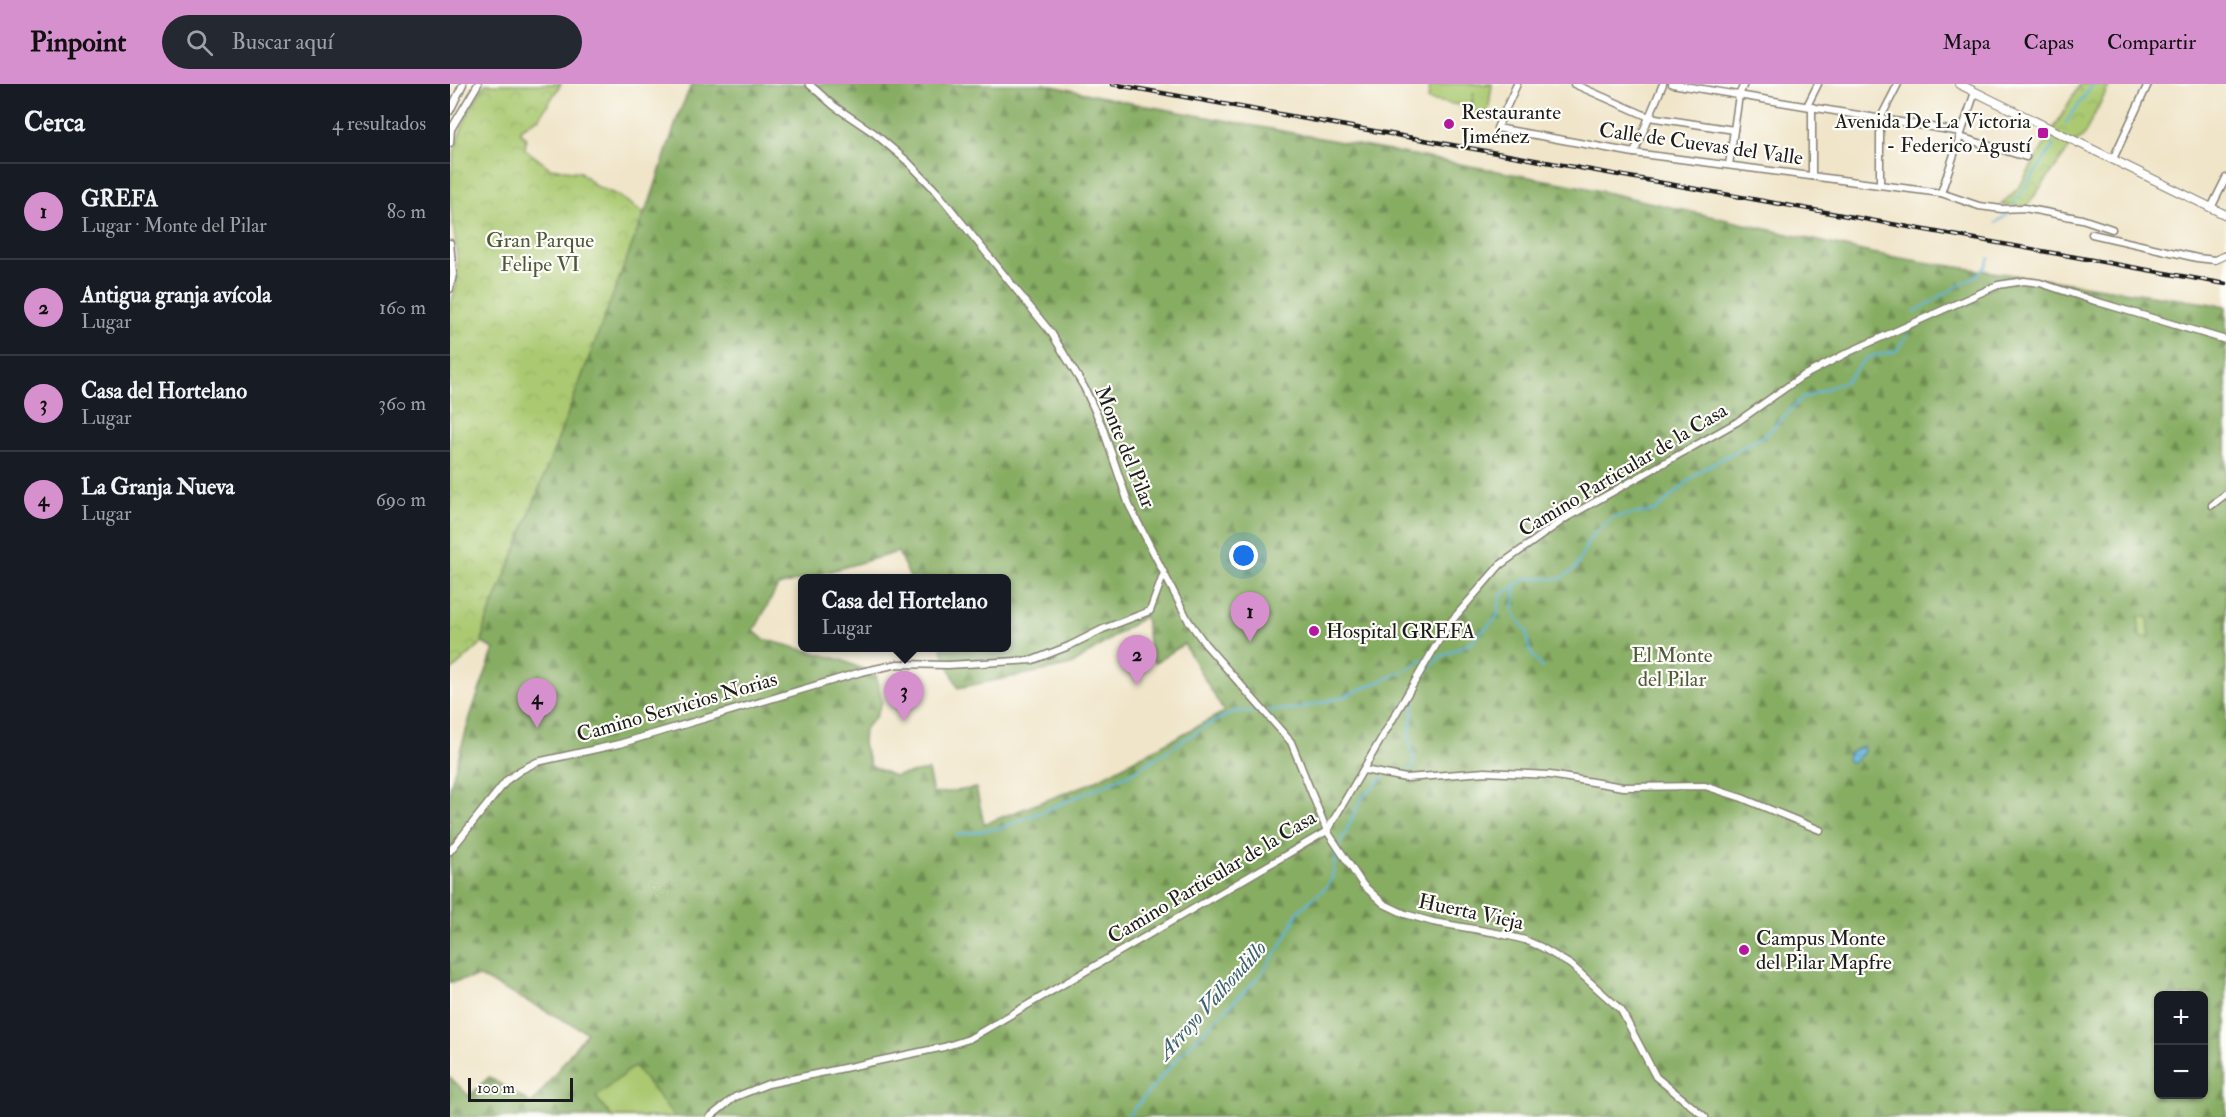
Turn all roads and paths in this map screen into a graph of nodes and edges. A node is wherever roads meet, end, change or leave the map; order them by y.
1 (463, 84) edge
2 (478, 84) edge
3 (809, 84) edge
4 (1516, 84) edge
5 (1574, 84) edge
6 (1664, 84) edge
7 (1672, 84) edge
8 (1744, 84) edge
9 (1818, 84) edge
10 (1898, 84) edge
11 (1959, 84) edge
12 (2148, 84) edge
13 (1973, 89) edge
14 (1739, 95) junction
15 (1810, 106) junction
16 (450, 111) edge
17 (1649, 117) junction
18 (1881, 119) junction
19 (451, 130) edge
20 (1734, 130) junction
21 (1961, 135) junction
22 (450, 143) edge
23 (1634, 153) junction
24 (2026, 157) dead end
25 (2113, 159) junction
26 (1729, 165) junction
27 (1812, 176) junction
28 (2226, 178) edge
29 (1881, 184) junction
30 (1941, 193) junction
31 (2211, 208) junction
32 (2226, 215) edge
33 (2112, 229) dead end
34 (2092, 234) dead end
35 (450, 243) edge
36 (2226, 255) edge
37 (450, 289) edge
38 (2226, 340) edge
39 (2226, 494) edge
40 (2212, 505) dead end
41 (1164, 573) junction
42 (1364, 770) junction
43 (1820, 830) dead end
44 (1327, 831) junction
45 (450, 851) edge
46 (1350, 867) joint
47 (710, 1117) edge
48 (1705, 1117) edge

1 - 16 street
2 - 19 street
3 - 41 street, Monte del Pilar
4 - 23 street, Calle de Cuevas del Valle
5 - 17 street
6 - 17 street
7 - 14 street
8 - 14 street
9 - 15 street
10 - 18 street
11 - 13 street
12 - 25 street
13 - 21 street
13 - 25 street
14 - 15 street
14 - 20 street
15 - 18 street
15 - 27 street
17 - 20 street
17 - 23 street
18 - 21 street
18 - 29 street
19 - 22 street
20 - 26 street
21 - 24 street
21 - 30 street
23 - 26 street, Calle de Cuevas del Valle
25 - 31 street
26 - 27 street, Calle de Cuevas del Valle
27 - 29 street, Calle de Cuevas del Valle
28 - 31 street
29 - 30 street, Calle de Cuevas del Valle
30 - 33 street, Calle de Cuevas del Valle
31 - 32 street
34 - 36 street
35 - 37 street
38 - 42 street, Camino Particular de la Casa
39 - 40 street
41 - 44 street, Monte del Pilar
41 - 45 street, Camino Servicios Norias
42 - 43 street
42 - 44 street, Camino Particular de la Casa
44 - 46 street, Monte del Pilar
44 - 47 street, Camino Particular de la Casa
46 - 48 street, Huerta Vieja

